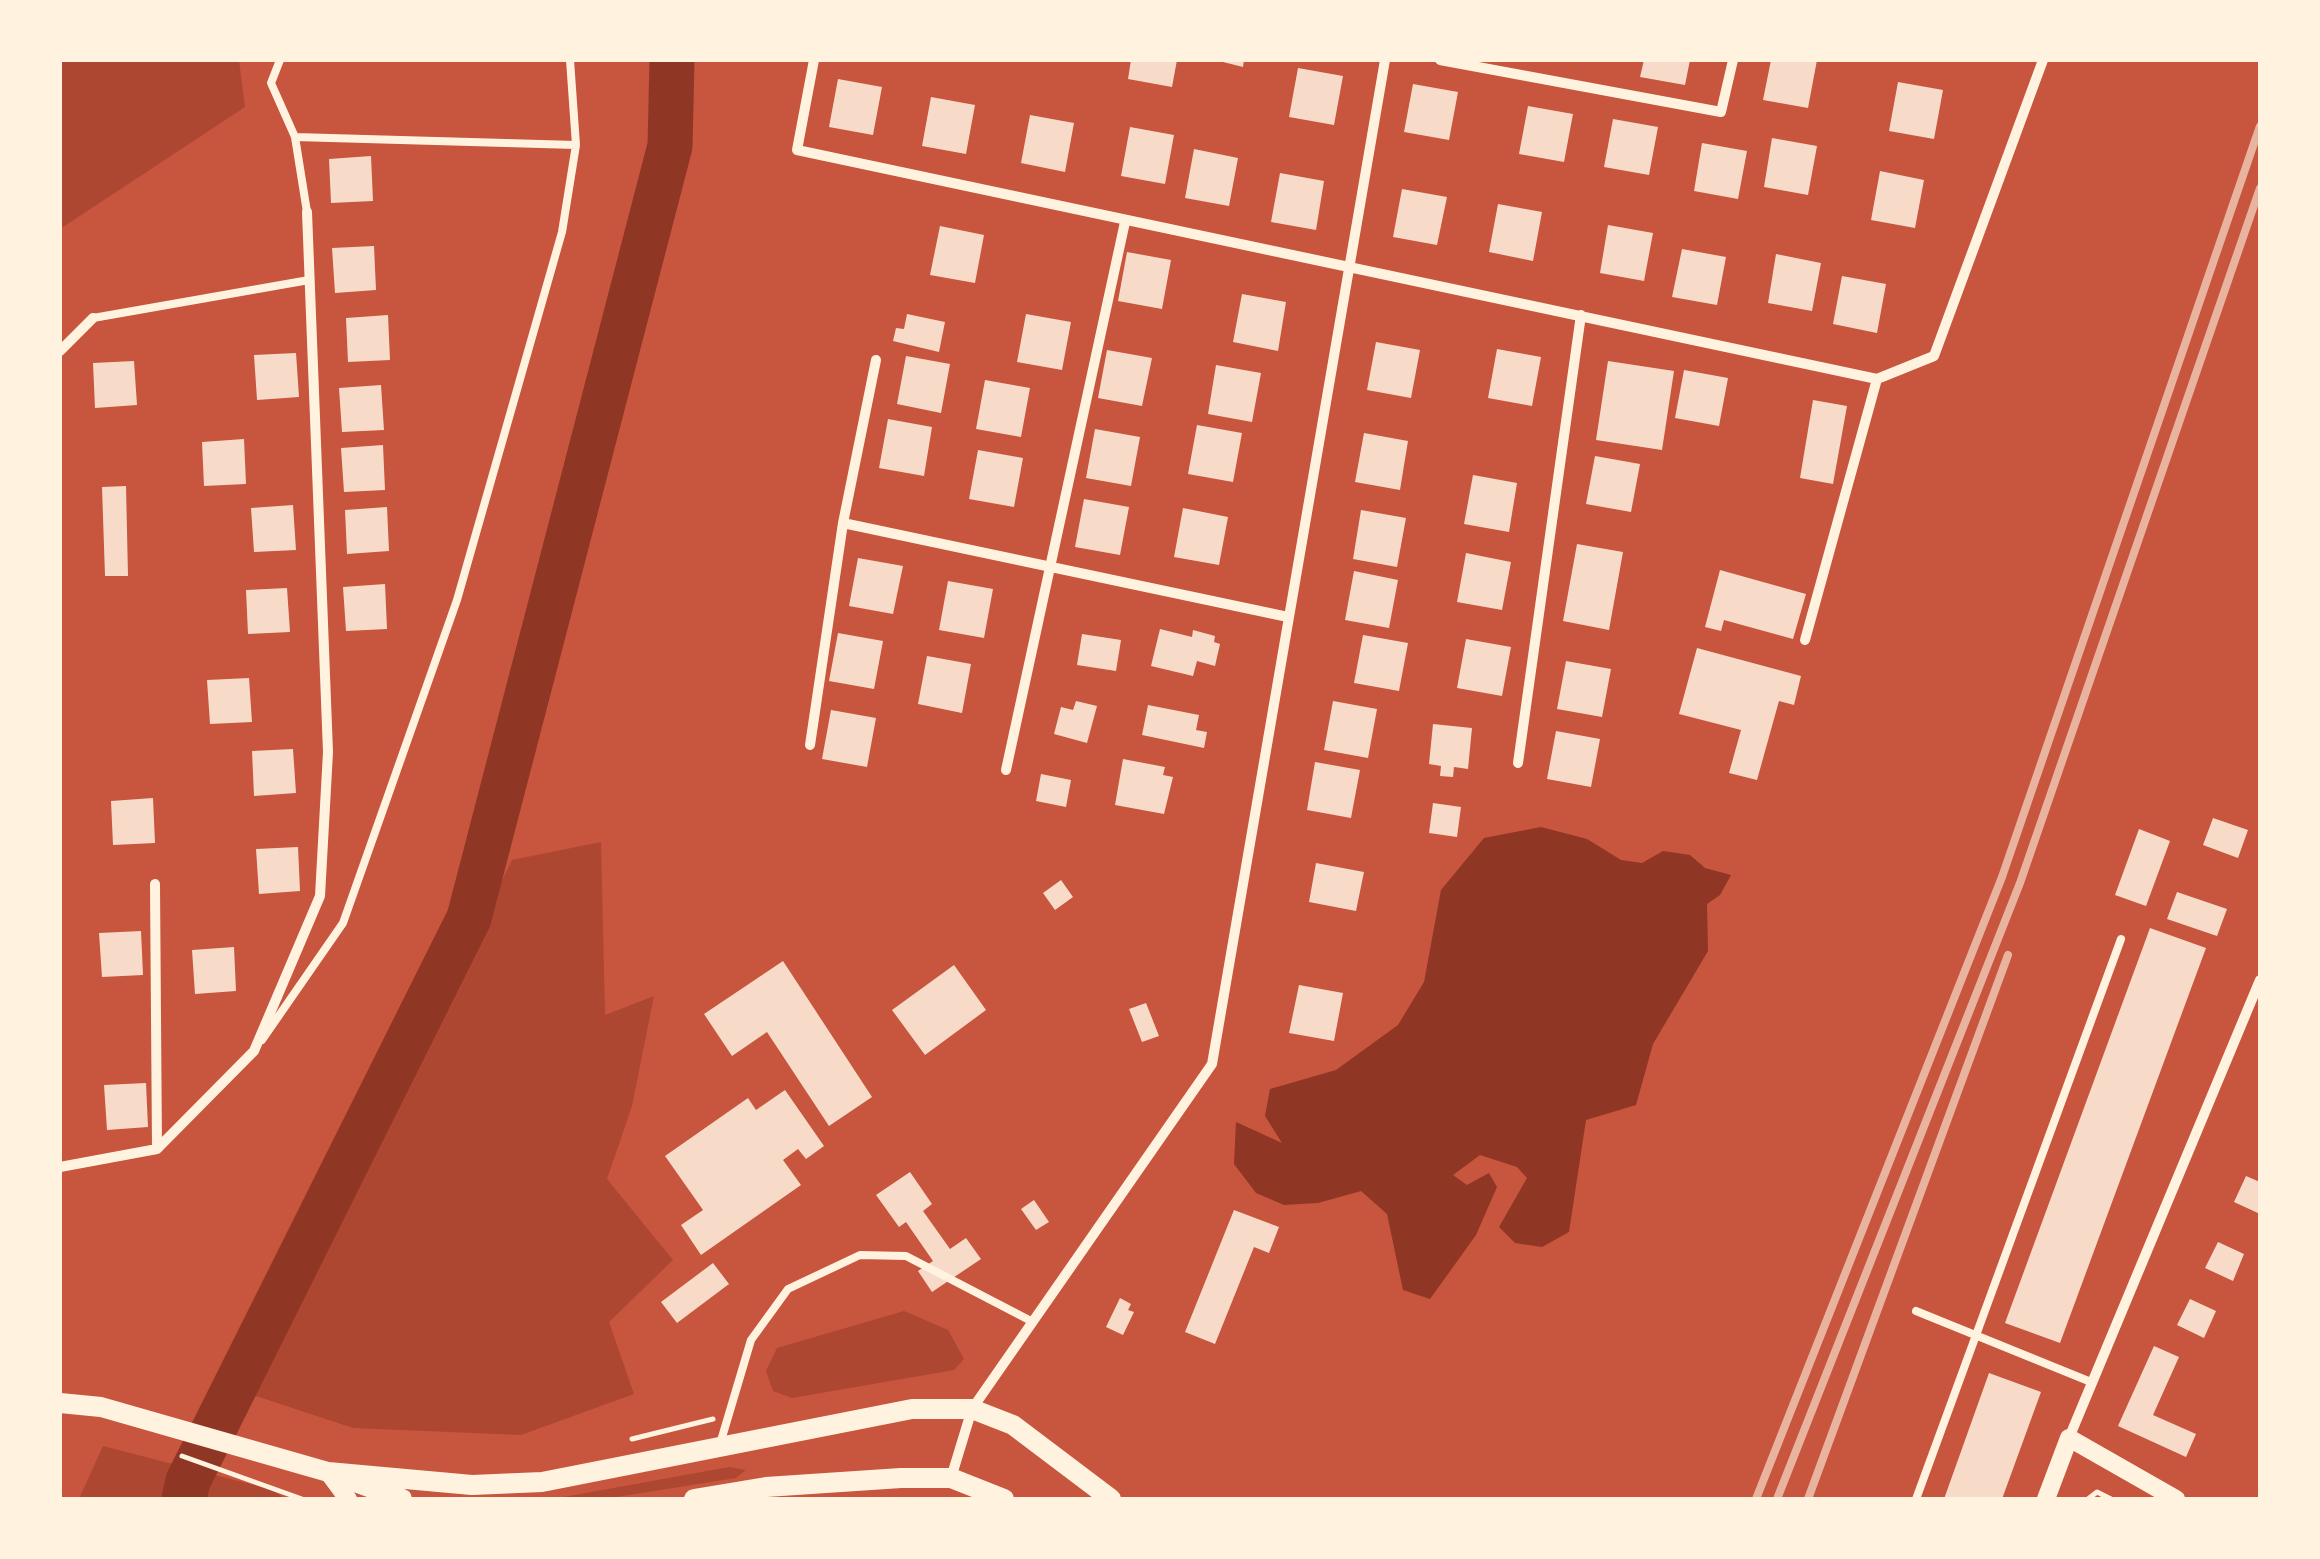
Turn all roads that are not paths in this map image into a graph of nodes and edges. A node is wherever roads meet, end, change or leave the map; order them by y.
1 (280, 60) edge
2 (570, 60) edge
3 (814, 60) edge
4 (1385, 60) edge
5 (1440, 60) edge
6 (1733, 60) edge
7 (2043, 60) edge
8 (295, 136) junction
9 (576, 144) junction
10 (307, 212) joint
11 (1125, 222) junction
12 (1347, 270) junction
13 (309, 280) junction
14 (1582, 315) junction
15 (92, 318) joint
16 (60, 351) edge
17 (876, 360) dead end
18 (1877, 379) junction
19 (844, 523) junction
20 (1052, 566) junction
21 (1288, 617) junction
22 (1805, 640) dead end
23 (810, 744) dead end
24 (1518, 763) dead end
25 (1006, 770) dead end
26 (155, 884) dead end
27 (2121, 938) dead end
28 (2260, 980) edge
29 (254, 1051) junction
30 (156, 1149) junction
31 (60, 1167) edge
32 (1916, 1311) dead end
33 (1033, 1322) junction
34 (1975, 1338) junction
35 (2091, 1382) junction
36 (60, 1403) edge
37 (972, 1409) junction
38 (2069, 1438) junction
39 (719, 1450) junction
40 (328, 1472) junction
41 (950, 1478) junction
42 (540, 1491) edge
43 (348, 1499) edge
44 (402, 1499) edge
45 (694, 1499) edge
46 (1004, 1499) edge
47 (1111, 1499) edge
48 (1916, 1499) edge
49 (2046, 1499) edge
50 (2176, 1499) edge

1 - 8 lane
2 - 9 lane
3 - 11 street
4 - 12 street
5 - 6 street
7 - 18 street
8 - 9 lane
8 - 10 lane
9 - 29 lane
10 - 13 street
11 - 12 street
11 - 20 street
12 - 14 street
12 - 21 street
13 - 15 lane
13 - 29 street
14 - 18 street
14 - 24 street
15 - 16 street
17 - 19 street
18 - 22 street
19 - 20 street
19 - 23 street
20 - 21 street
20 - 25 street
21 - 33 street
26 - 30 street
27 - 34 lane
28 - 35 street
29 - 30 street
30 - 31 street
32 - 34 lane
33 - 37 street
33 - 39 lane
34 - 35 lane
34 - 48 lane
35 - 38 street
36 - 40 main road
37 - 39 main road
37 - 41 street
37 - 47 main road
38 - 49 street
38 - 50 street
39 - 42 main road
40 - 42 main road
40 - 43 street
40 - 44 main road
41 - 45 main road
41 - 46 main road

